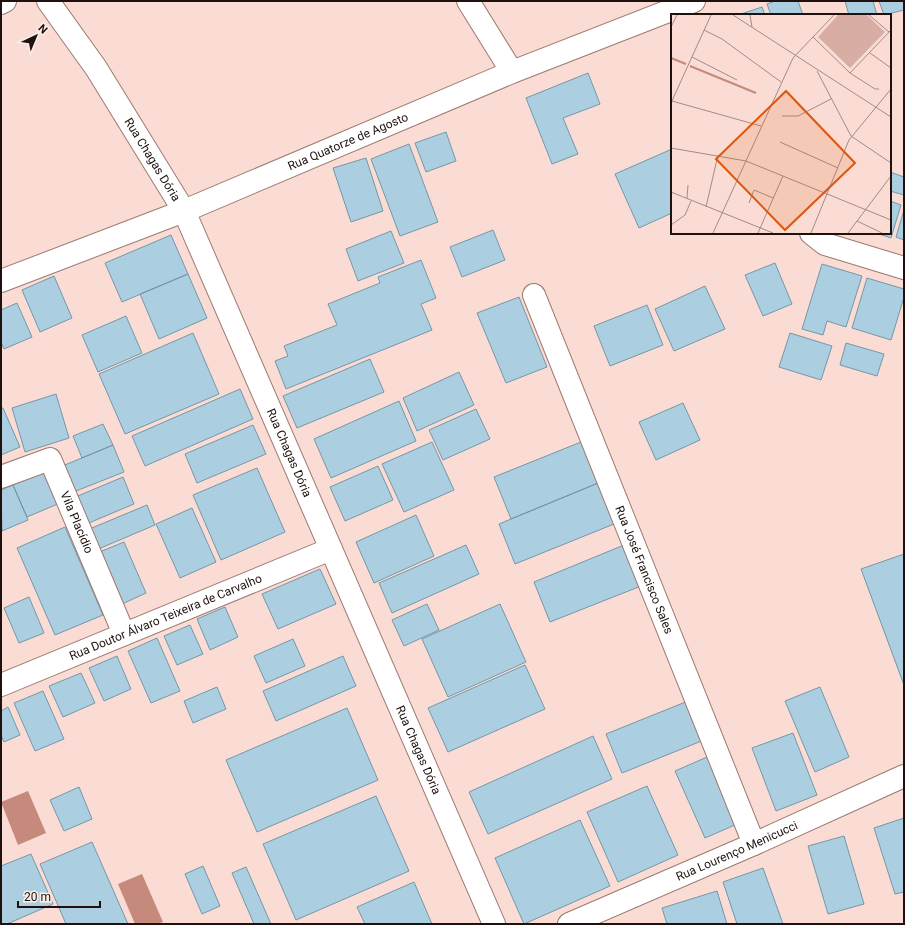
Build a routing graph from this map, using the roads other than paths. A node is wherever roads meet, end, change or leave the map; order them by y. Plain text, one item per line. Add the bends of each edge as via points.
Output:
1 (5, 1) edge
2 (48, 1) edge
3 (468, 1) edge
4 (694, 1) edge
5 (1, 3) edge
6 (512, 72) junction
7 (184, 211) junction
8 (812, 234) edge
9 (904, 268) edge
10 (1, 281) edge
11 (534, 295) dead end
12 (1, 477) edge
13 (331, 548) junction
14 (124, 634) junction
15 (1, 685) edge
16 (904, 776) edge
17 (754, 844) junction
18 (494, 924) edge
19 (569, 924) edge

1 - 5 street
2 - 7 street, Rua Chagas Dória via 96,68
3 - 6 street
4 - 6 street, Rua Quatorze de Agosto
6 - 7 street, Rua Quatorze de Agosto
7 - 10 street, Rua Quatorze de Agosto
7 - 13 street, Rua Chagas Dória
8 - 9 street via 825,244
11 - 17 street, Rua José Francisco Sales
12 - 14 street, Vila Placídio via 50,459
13 - 14 street, Rua Doutor Álvaro Teixeira de Carvalho
13 - 18 street, Rua Chagas Dória
14 - 15 street, Rua Doutor Álvaro Teixeira de Carvalho
16 - 17 street, Rua Lourenço Menicucci
17 - 19 street, Rua Lourenço Menicucci

